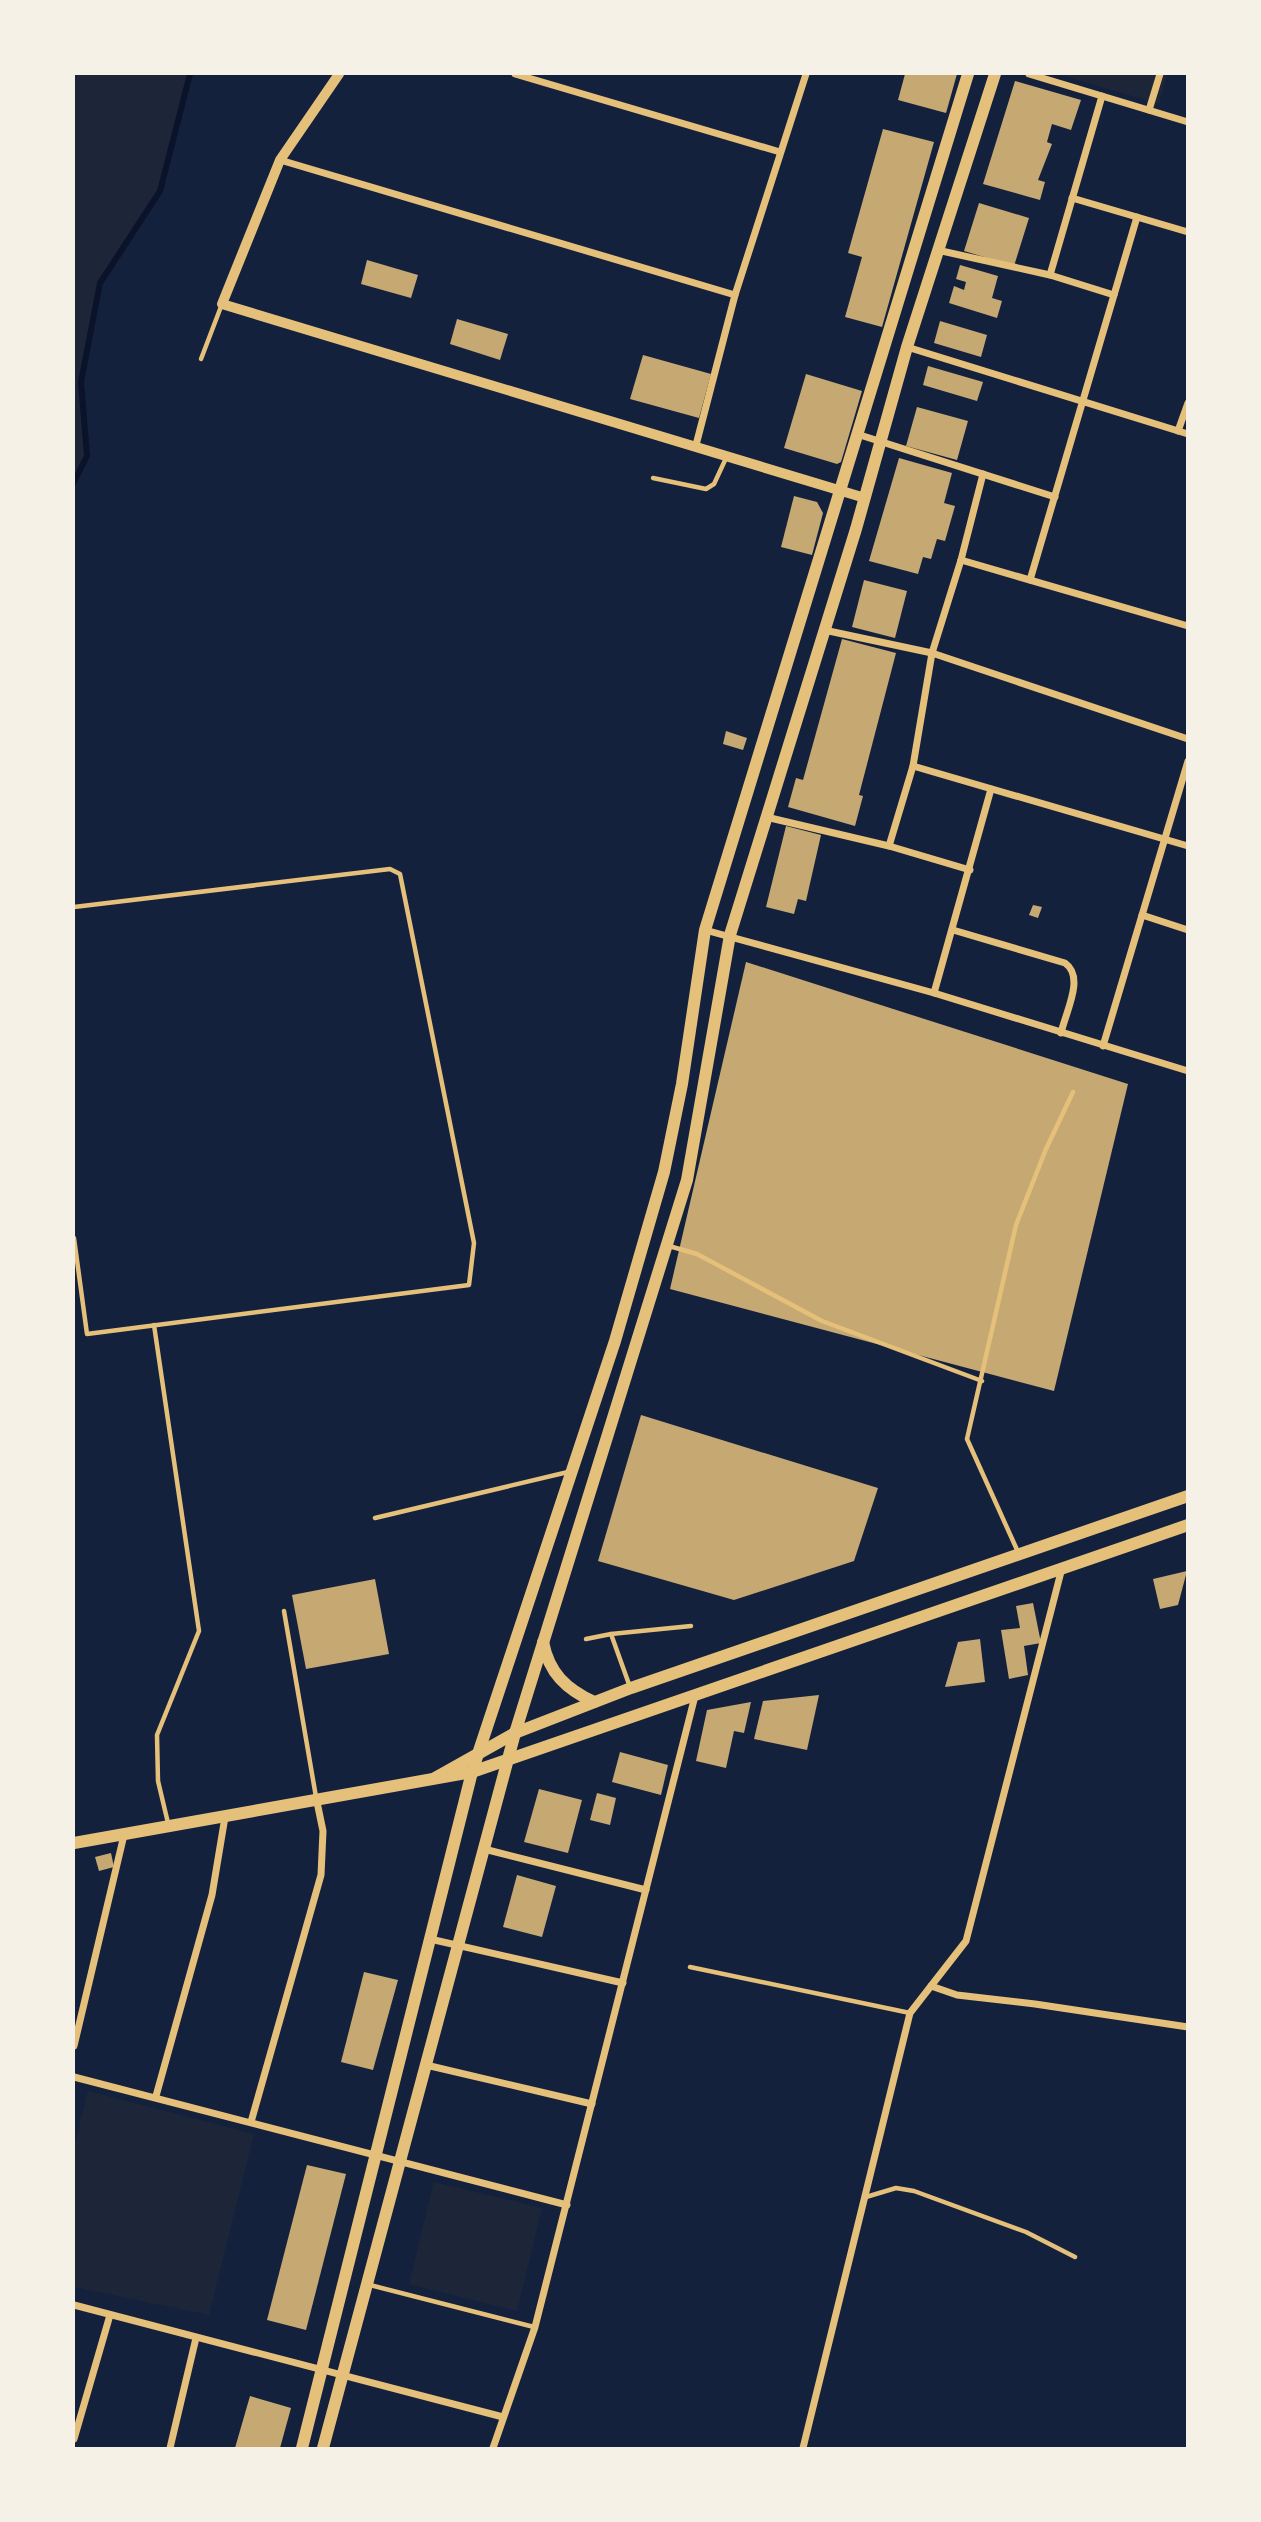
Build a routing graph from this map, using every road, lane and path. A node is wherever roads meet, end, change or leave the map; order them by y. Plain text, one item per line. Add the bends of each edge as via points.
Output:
1 (339, 74) edge
2 (515, 74) edge
3 (806, 74) edge
4 (968, 74) edge
5 (995, 74) edge
6 (1029, 74) edge
7 (1160, 74) edge
8 (1102, 96) junction
9 (1149, 110) junction
10 (1188, 122) edge
11 (780, 152) junction
12 (280, 160) junction
13 (1072, 198) junction
14 (1138, 217) junction
15 (1188, 232) edge
16 (937, 250) junction
17 (1050, 275) junction
18 (735, 295) junction
19 (1114, 295) junction
20 (222, 304) junction
21 (907, 347) junction
22 (201, 359) dead end
23 (1083, 401) junction
24 (1188, 403) edge
25 (1178, 431) junction
26 (1188, 434) edge
27 (860, 435) junction
28 (880, 441) junction
29 (696, 445) junction
30 (727, 455) junction
31 (983, 474) junction
32 (653, 478) dead end
33 (842, 491) junction
34 (1055, 497) junction
35 (865, 498) junction
36 (961, 560) junction
37 (1030, 580) junction
38 (1188, 626) edge
39 (824, 629) junction
40 (932, 653) junction
41 (1188, 739) edge
42 (1188, 761) edge
43 (913, 766) junction
44 (990, 789) junction
45 (766, 817) junction
46 (1164, 839) junction
47 (889, 846) junction
48 (1188, 846) edge
49 (970, 870) junction
50 (74, 906) edge
51 (1142, 915) junction
52 (705, 930) junction
53 (953, 930) junction
54 (1188, 930) edge
55 (730, 936) junction
56 (934, 993) junction
57 (1060, 1032) junction
58 (1103, 1046) junction
59 (1188, 1071) edge
60 (1073, 1092) dead end
61 (74, 1238) edge
62 (668, 1245) junction
63 (154, 1325) junction
64 (982, 1381) junction
65 (573, 1471) junction
66 (1188, 1496) edge
67 (375, 1518) dead end
68 (1188, 1525) edge
69 (1019, 1553) junction
70 (1062, 1568) junction
71 (284, 1611) dead end
72 (691, 1626) dead end
73 (611, 1634) junction
74 (586, 1639) dead end
75 (543, 1640) junction
76 (631, 1688) junction
77 (696, 1694) junction
78 (594, 1702) junction
79 (514, 1733) junction
80 (479, 1751) junction
81 (507, 1762) junction
82 (472, 1772) junction
83 (432, 1780) junction
84 (317, 1802) junction
85 (225, 1817) junction
86 (169, 1827) junction
87 (124, 1835) junction
88 (74, 1843) edge
89 (483, 1849) junction
90 (646, 1890) junction
91 (430, 1939) junction
92 (457, 1945) junction
93 (690, 1967) dead end
94 (622, 1983) junction
95 (931, 1986) junction
96 (909, 2013) junction
97 (1188, 2027) edge
98 (74, 2046) edge
99 (426, 2065) junction
100 (74, 2077) edge
101 (156, 2096) junction
102 (592, 2104) junction
103 (251, 2122) junction
104 (377, 2155) junction
105 (401, 2163) junction
106 (865, 2197) junction
107 (567, 2205) junction
108 (1075, 2257) dead end
109 (369, 2284) junction
110 (74, 2305) edge
111 (110, 2315) junction
112 (535, 2327) junction
113 (197, 2338) junction
114 (324, 2369) junction
115 (342, 2374) junction
116 (503, 2417) junction
117 (74, 2439) edge
118 (170, 2448) edge
119 (302, 2448) edge
120 (323, 2448) edge
121 (493, 2448) edge
122 (803, 2448) edge

1 - 12 street
2 - 11 street
3 - 11 street
4 - 27 main road
5 - 16 main road
6 - 8 street
7 - 9 street
8 - 9 street
8 - 13 street
9 - 10 street
11 - 18 street
12 - 18 street
12 - 20 street
13 - 14 street
13 - 17 street
14 - 15 street
14 - 19 street
16 - 17 street
16 - 21 main road
17 - 19 street
18 - 29 street
19 - 23 street
20 - 22 lane
20 - 29 street
21 - 23 street
21 - 28 main road
23 - 25 street
23 - 34 street
24 - 25 street
25 - 26 street
27 - 28 street
27 - 33 main road
28 - 31 street
28 - 35 main road
29 - 30 street
30 - 32 lane via 714,484 706,489
30 - 33 street
31 - 34 street
31 - 36 street
33 - 35 street
33 - 52 main road
34 - 37 street
35 - 39 main road
36 - 37 street
36 - 40 street
37 - 38 street
39 - 40 street
39 - 45 main road
40 - 41 street
40 - 43 street
42 - 46 street
43 - 44 street
43 - 47 street
44 - 46 street
44 - 49 street
45 - 47 street
45 - 55 main road
46 - 48 street
46 - 51 street
47 - 49 street
49 - 53 street
50 - 63 lane via 390,869 400,874 474,1243 469,1285
51 - 54 street
51 - 58 street
52 - 55 street
52 - 65 main road via 664,1172
53 - 56 street
53 - 57 street via 1065,962 1073,969 1076,978
55 - 56 street
55 - 62 main road via 687,1180
56 - 57 street
57 - 58 street
58 - 59 street
60 - 64 lane via 1016,1225
61 - 63 lane via 87,1334
62 - 64 lane via 697,1254 822,1321
62 - 75 main road
63 - 86 lane via 199,1632 157,1735 158,1781
64 - 69 lane via 967,1439
65 - 67 lane
65 - 80 main road
66 - 69 main road
68 - 70 main road
69 - 76 main road
70 - 77 main road
70 - 95 street via 966,1941
71 - 84 lane
72 - 73 lane
73 - 74 lane
73 - 76 lane
75 - 78 main road via 546,1657 561,1682
75 - 79 main road
76 - 78 main road
77 - 81 main road
77 - 90 street
78 - 79 main road
79 - 80 main road
79 - 81 main road
80 - 82 main road
80 - 83 main road
81 - 82 main road
81 - 89 main road
82 - 83 main road
82 - 91 main road
83 - 84 main road
84 - 85 main road
84 - 103 street via 323,1831 321,1875
85 - 86 main road
85 - 101 street via 212,1895
86 - 87 main road
87 - 88 main road
87 - 98 street
89 - 90 street
89 - 92 main road
90 - 94 street
91 - 92 street
91 - 104 main road
92 - 94 street
92 - 99 main road
93 - 96 lane
94 - 102 street
95 - 96 street
95 - 97 street via 957,1995
96 - 106 street
99 - 102 street
99 - 105 main road
100 - 101 street
101 - 103 street
102 - 107 street
103 - 104 street
104 - 105 street
104 - 114 main road
105 - 107 street
105 - 109 main road
106 - 108 lane via 896,2188 914,2191 1026,2232
106 - 122 street
107 - 112 street
109 - 112 lane
109 - 115 main road
110 - 111 street
111 - 113 street
111 - 117 street
112 - 116 street
113 - 114 street
113 - 118 street
114 - 115 street
114 - 119 main road
115 - 116 street
115 - 120 main road
116 - 121 street

